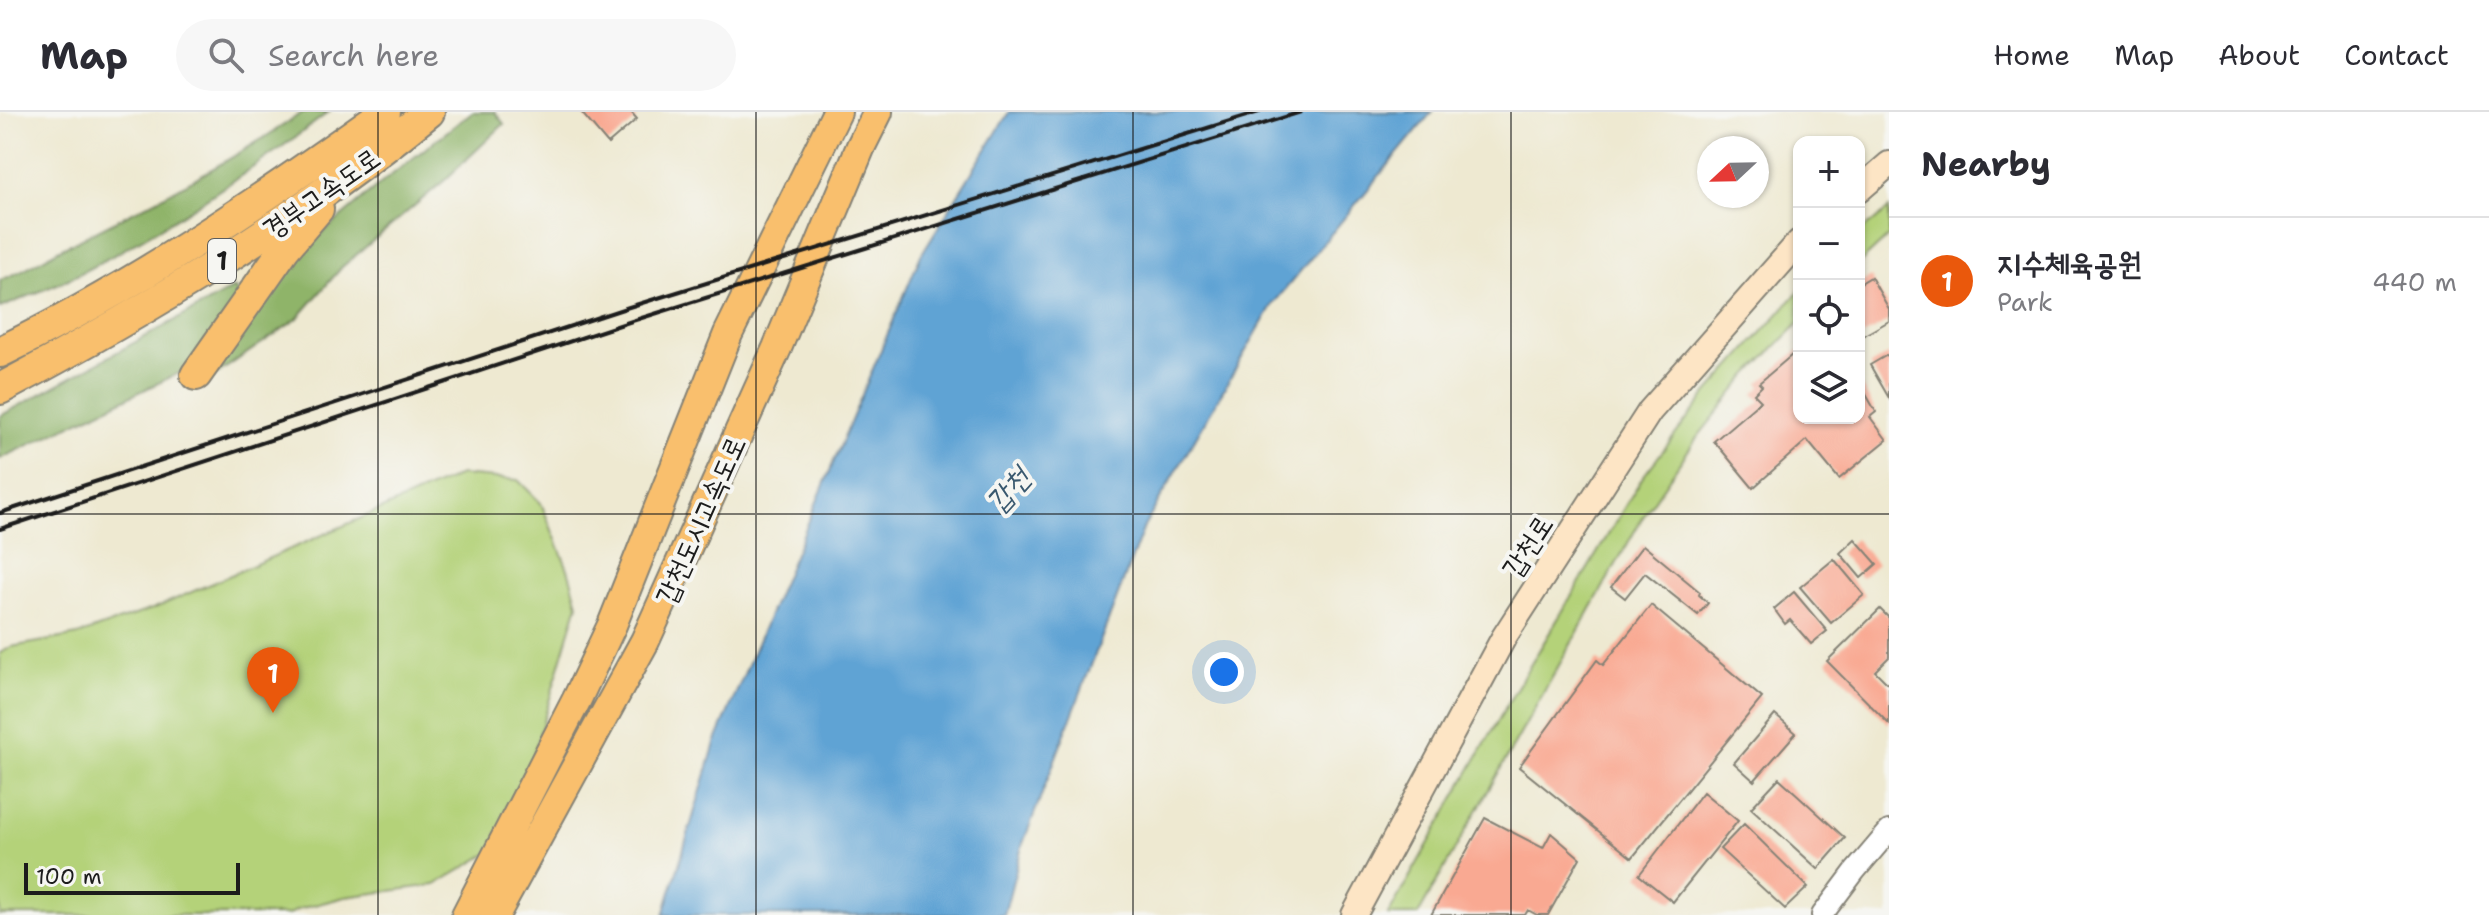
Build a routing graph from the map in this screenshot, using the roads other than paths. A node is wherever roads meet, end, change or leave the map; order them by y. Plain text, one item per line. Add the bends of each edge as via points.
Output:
1 (385, 112) edge
2 (429, 112) edge
3 (837, 112) edge
4 (878, 112) edge
5 (1889, 164) edge
6 (340, 183) junction
7 (1865, 185) edge
8 (1793, 249) edge
9 (0, 352) edge
10 (196, 375) dead end
11 (0, 389) edge
12 (1889, 831) edge
13 (466, 915) edge
14 (495, 915) edge
15 (1354, 915) edge
16 (1822, 915) edge

1 - 9 highway, 경부고속도로 / 1 via 151,269
2 - 6 highway, 경부고속도로 / 1
3 - 13 highway, 갑천도시고속도로 via 728,334 612,625
4 - 14 highway, 갑천도시고속도로 via 645,641
5 - 7 main road
6 - 10 highway via 285,248
6 - 11 highway, 경부고속도로 / 1 via 121,323
8 - 15 main road, 갑천로 via 1650,411 1504,637
12 - 16 street

